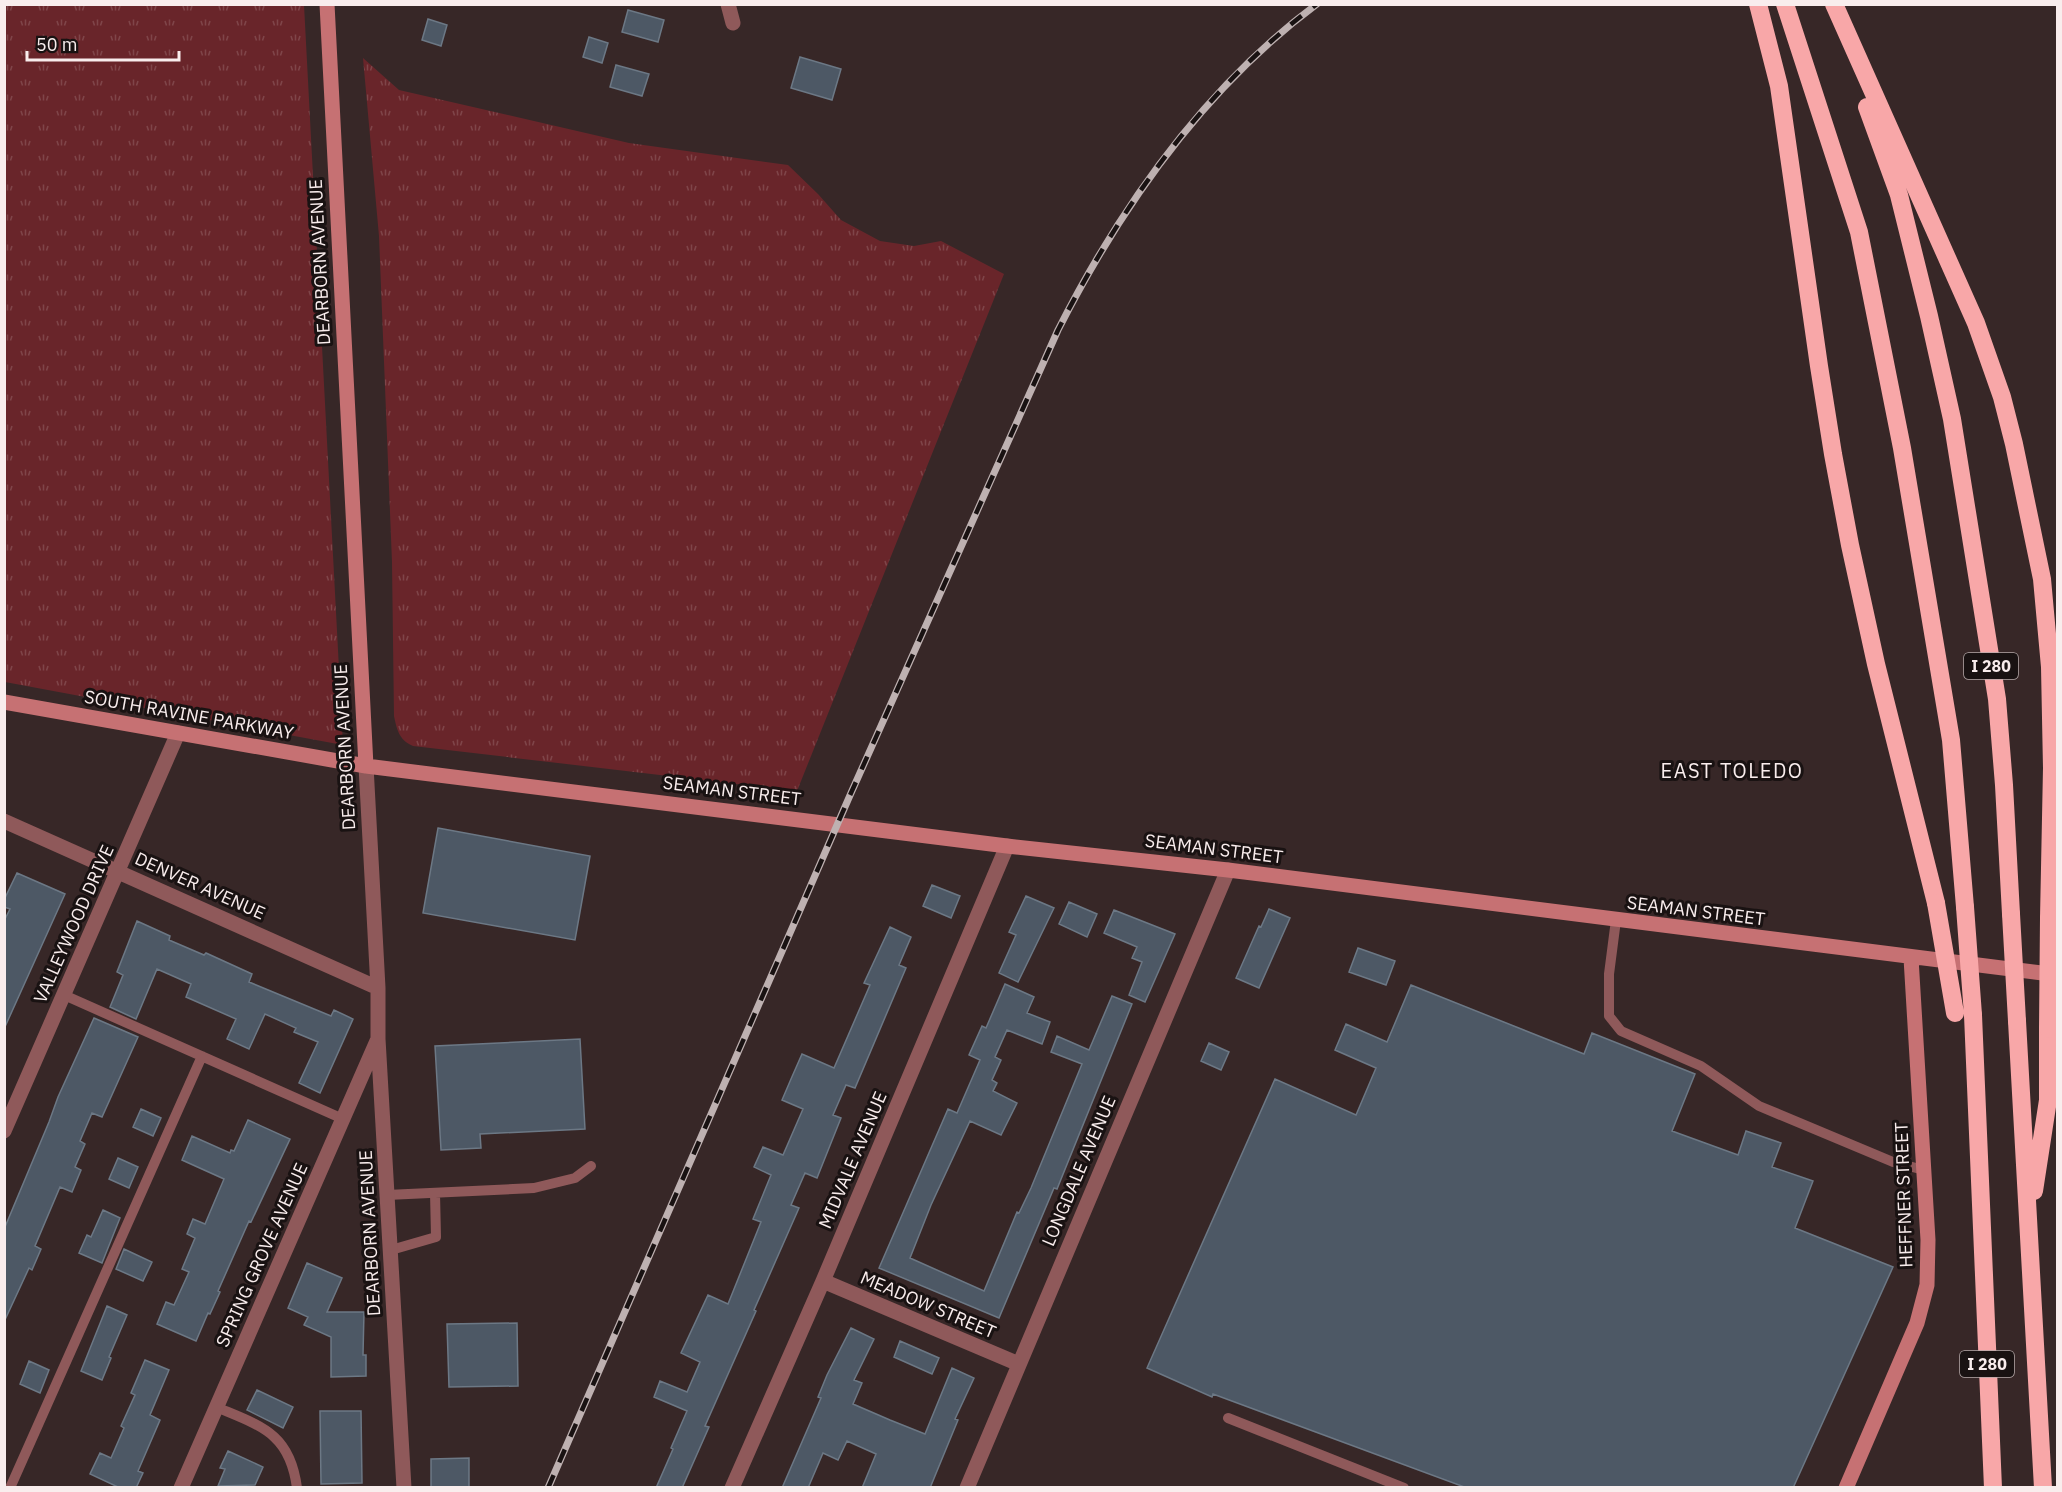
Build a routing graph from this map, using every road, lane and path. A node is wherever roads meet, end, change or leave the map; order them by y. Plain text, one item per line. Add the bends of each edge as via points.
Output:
1 (327, 4) edge
2 (728, 4) edge
3 (1758, 4) edge
4 (1785, 4) edge
5 (1833, 4) edge
6 (733, 23) dead end
7 (4, 702) edge
8 (178, 733) junction
9 (366, 766) junction
10 (4, 821) edge
11 (1008, 846) junction
12 (1228, 870) junction
13 (118, 871) junction
14 (1616, 920) junction
15 (1911, 958) junction
16 (2058, 975) edge
17 (378, 988) junction
18 (64, 995) junction
19 (1974, 1024) junction
20 (378, 1039) junction
21 (202, 1056) junction
22 (343, 1119) junction
23 (4, 1131) edge
24 (591, 1166) dead end
25 (1924, 1170) junction
26 (435, 1193) junction
27 (387, 1195) junction
28 (2028, 1229) junction
29 (391, 1250) junction
30 (823, 1281) junction
31 (1019, 1364) junction
32 (2038, 1392) junction
33 (216, 1407) junction
34 (1228, 1418) dead end
35 (10, 1488) edge
36 (181, 1488) edge
37 (297, 1488) edge
38 (404, 1488) edge
39 (732, 1488) edge
40 (967, 1488) edge
41 (1404, 1488) edge
42 (1846, 1488) edge
43 (1992, 1488) edge
44 (2043, 1488) edge
45 (2049, 1488) edge

1 - 9 street, DEARBORN AVENUE
2 - 6 street
3 - 19 highway, bridge via 1779,86 1850,545 1936,903 1955,1013
4 - 19 highway, I 280, bridge via 1859,232 1902,448 1951,740
5 - 28 highway, I 280, bridge via 1899,195 1929,316 1952,419 1997,699
5 - 28 highway, bridge via 1976,323 2002,397 2042,579 2050,667 2052,768 2048,1100
7 - 8 street, SOUTH RAVINE PARKWAY
8 - 9 street, SOUTH RAVINE PARKWAY
8 - 13 street, VALLEYWOOD DRIVE
9 - 11 street, SEAMAN STREET
9 - 17 street, DEARBORN AVENUE
10 - 13 street, DENVER AVENUE
11 - 12 street, SEAMAN STREET
11 - 30 street, MIDVALE AVENUE
12 - 14 street, SEAMAN STREET
12 - 31 street, LONGDALE AVENUE
13 - 17 street, DENVER AVENUE
13 - 18 street, VALLEYWOOD DRIVE
14 - 15 street, SEAMAN STREET
14 - 25 lane via 1609,974 1609,1016 1621,1031 1701,1066 1759,1106 1893,1162
15 - 16 street, SEAMAN STREET
15 - 25 street, HEFFNER STREET
17 - 20 street, DEARBORN AVENUE
18 - 21 lane
18 - 23 street, VALLEYWOOD DRIVE
19 - 43 highway, I 280
20 - 22 street, SPRING GROVE AVENUE
20 - 27 street, DEARBORN AVENUE
21 - 22 lane
21 - 35 lane
22 - 33 street, SPRING GROVE AVENUE
24 - 26 lane via 575,1178 534,1188
25 - 42 street, HEFFNER STREET via 1927,1285 1917,1323
26 - 27 lane
26 - 29 lane via 436,1237
27 - 29 street, DEARBORN AVENUE
28 - 32 highway, I 280
29 - 38 street, DEARBORN AVENUE
30 - 31 street, MEADOW STREET
30 - 39 street, MIDVALE AVENUE
31 - 40 street, LONGDALE AVENUE
32 - 44 highway, I 280
32 - 45 highway
33 - 36 street, SPRING GROVE AVENUE
33 - 37 lane via 274,1435 286,1450
34 - 41 lane

